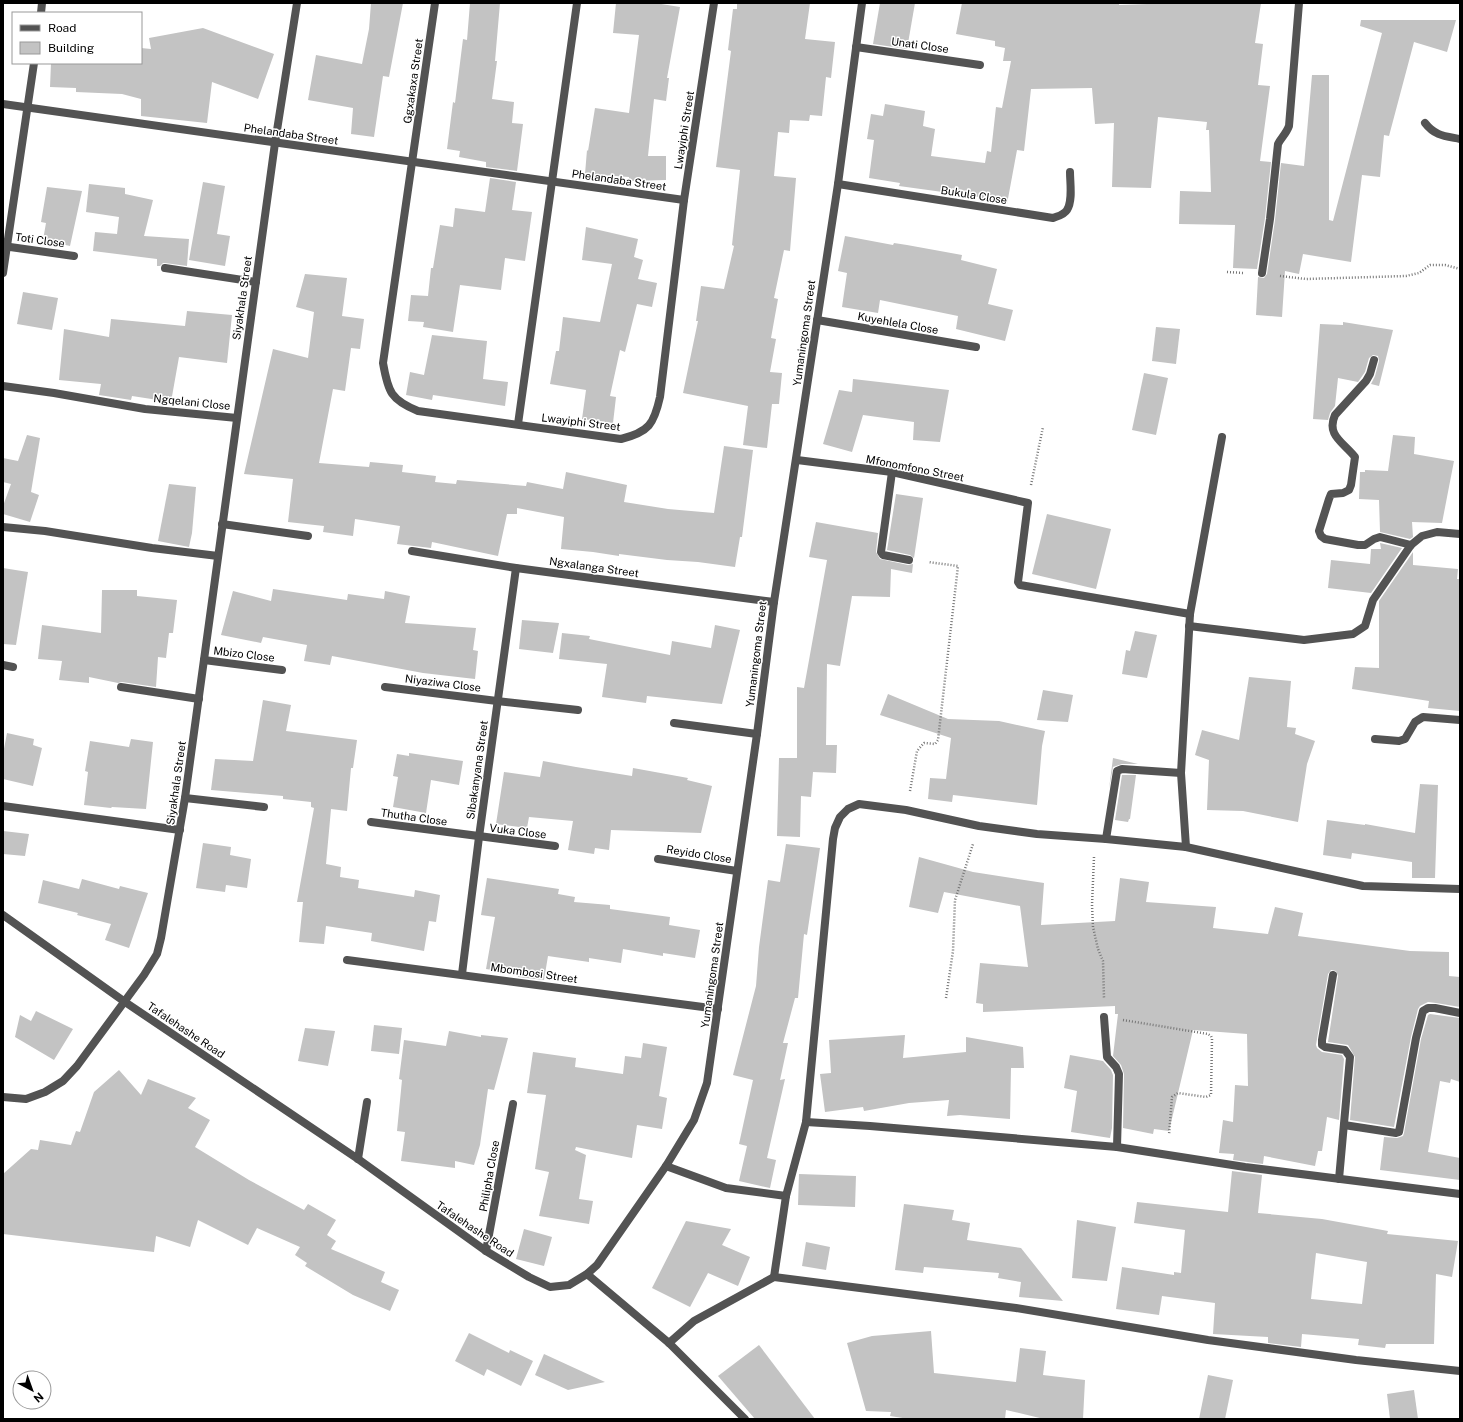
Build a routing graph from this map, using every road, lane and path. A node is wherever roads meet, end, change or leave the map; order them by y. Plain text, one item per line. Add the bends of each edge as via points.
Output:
1 (297, 3) edge
2 (435, 3) edge
3 (577, 3) edge
4 (714, 3) edge
5 (862, 3) edge
6 (1299, 3) edge
7 (856, 47) junction
8 (34, 64) edge
9 (980, 65) dead end
10 (3, 104) edge
11 (28, 107) junction
12 (1426, 123) dead end
13 (1460, 139) edge
14 (275, 143) junction
15 (412, 162) junction
16 (1070, 172) dead end
17 (551, 181) junction
18 (838, 184) junction
19 (684, 200) junction
20 (5, 247) edge
21 (74, 256) dead end
22 (165, 268) dead end
23 (1460, 269) edge
24 (1227, 272) dead end
25 (3, 273) edge
26 (1262, 273) junction
27 (256, 282) junction
28 (816, 320) junction
29 (976, 347) dead end
30 (1374, 360) dead end
31 (3, 386) edge
32 (237, 418) junction
33 (518, 424) junction
34 (1042, 427) dead end
35 (1222, 437) dead end
36 (797, 460) junction
37 (892, 472) junction
38 (1028, 503) junction
39 (222, 524) junction
40 (3, 527) edge
41 (1460, 534) edge
42 (308, 536) dead end
43 (1411, 544) junction
44 (412, 551) dead end
45 (218, 556) junction
46 (909, 560) joint
47 (516, 568) junction
48 (774, 602) junction
49 (1190, 614) junction
50 (1189, 626) junction
51 (204, 660) junction
52 (3, 665) edge
53 (14, 667) dead end
54 (282, 670) dead end
55 (385, 687) dead end
56 (121, 688) dead end
57 (199, 699) junction
58 (498, 702) junction
59 (578, 710) dead end
60 (1460, 720) edge
61 (674, 723) dead end
62 (757, 734) junction
63 (1375, 739) dead end
64 (1180, 773) junction
65 (185, 798) junction
66 (3, 806) edge
67 (264, 807) dead end
68 (906, 810) junction
69 (371, 822) dead end
70 (979, 826) junction
71 (180, 830) junction
72 (479, 837) junction
73 (1095, 838) junction
74 (1106, 839) junction
75 (555, 846) dead end
76 (1186, 847) junction
77 (658, 859) dead end
78 (737, 871) junction
79 (1460, 889) edge
80 (3, 915) edge
81 (347, 960) dead end
82 (462, 974) junction
83 (1333, 975) dead end
84 (946, 998) dead end
85 (125, 1002) junction
86 (718, 1009) junction
87 (1460, 1013) edge
88 (1104, 1017) junction
89 (3, 1097) edge
90 (367, 1102) dead end
91 (513, 1104) dead end
92 (806, 1122) junction
93 (1344, 1125) junction
94 (1117, 1147) junction
95 (1167, 1156) junction
96 (358, 1159) junction
97 (666, 1166) junction
98 (1339, 1179) junction
99 (1460, 1194) edge
100 (786, 1196) junction
101 (486, 1252) junction
102 (587, 1274) junction
103 (774, 1277) junction
104 (669, 1343) junction
105 (1460, 1371) edge
106 (745, 1419) edge

1 - 14 street, Siyakhala Street
2 - 15 street, Ggxakaxa Street
3 - 17 street
4 - 19 street, Lwayiphi Street
5 - 7 street, Yumaningoma Street
6 - 26 street via 1289,126 1278,144
7 - 9 street, Unati Close
7 - 18 street, Yumaningoma Street
8 - 11 street
10 - 11 street, Phelandaba Street
11 - 14 street, Phelandaba Street
11 - 20 street
12 - 13 street via 1436,134
14 - 15 street, Phelandaba Street
14 - 27 street, Siyakhala Street
15 - 17 street, Phelandaba Street
15 - 33 street, Lwayiphi Street via 383,363 386,380 394,398 418,410
16 - 18 street, Bukula Close via 1070,202 1067,210 1053,218
17 - 19 street, Phelandaba Street
17 - 33 street
18 - 28 street, Yumaningoma Street
19 - 33 street, Lwayiphi Street via 660,397 657,413 649,425 637,435 621,439
20 - 21 street, Toti Close
20 - 25 street
22 - 27 street
23 - 26 path via 1430,265 1419,273 1406,276 1306,279
24 - 26 path
27 - 32 street, Siyakhala Street
28 - 29 street, Kuyehlela Close
28 - 36 street, Yumaningoma Street
30 - 43 street via 1370,374 1335,414 1332,422 1332,431 1354,457 1353,471 1349,490 1331,494 1319,531 1325,539 1358,545 1365,545 1380,537
31 - 32 street, Ngqelani Close via 145,409
32 - 39 street, Siyakhala Street
34 - 38 path
35 - 49 street
36 - 37 street, Mfonomfono Street
36 - 48 street, Yumaningoma Street
37 - 38 street, Mfonomfono Street
37 - 46 street via 881,552 884,555
38 - 49 street via 1018,582 1020,585
39 - 42 street
39 - 45 street, Siyakhala Street
40 - 45 street
41 - 43 street via 1437,532 1422,536
43 - 50 street via 1373,600 1365,626 1353,634 1304,640
44 - 47 street, Ngxalanga Street
45 - 51 street, Siyakhala Street
46 - 68 path via 958,566 938,740 935,744 924,743 917,751
47 - 48 street, Ngxalanga Street
47 - 58 street, Sibakanyana Street
48 - 62 street, Yumaningoma Street
49 - 50 street
50 - 64 street
51 - 54 street, Mbizo Close
51 - 57 street, Siyakhala Street
52 - 53 street
55 - 58 street, Niyaziwa Close
56 - 57 street
57 - 65 street, Siyakhala Street
58 - 59 street, Niyaziwa Close
58 - 72 street, Sibakanyana Street
60 - 63 street via 1423,718 1415,722 1405,739
61 - 62 street
62 - 78 street, Yumaningoma Street
64 - 74 street via 1122,769 1117,771
64 - 76 street
65 - 67 street
65 - 71 street, Siyakhala Street
66 - 71 street
68 - 70 street
68 - 92 street via 859,804 848,809 840,817 835,828
69 - 72 street, Thutha Close
70 - 73 street
70 - 84 path via 955,900 953,951
71 - 85 street, Siyakhala Street via 157,954
72 - 75 street, Vuka Close
72 - 82 street, Sibakanyana Street
73 - 74 street
73 - 88 path via 1093,926 1103,961
74 - 76 street
76 - 79 street via 1363,886
77 - 78 street, Reyido Close
78 - 86 street, Yumaningoma Street
80 - 85 street, Tafalehashe Road
81 - 82 street, Mbombosi Street
82 - 86 street, Mbombosi Street
83 - 93 street via 1322,1045 1345,1050 1350,1057
85 - 89 street, Siyakhala Street via 63,1081 45,1092 26,1099
85 - 96 street, Tafalehashe Road
86 - 97 street, Yumaningoma Street via 707,1083 694,1120
87 - 93 street via 1435,1008 1423,1011 1399,1132
88 - 94 street via 1107,1056 1119,1074
88 - 95 path via 1211,1036 1211,1096 1178,1093 1172,1097
90 - 96 street
91 - 101 street, Philipha Close
92 - 94 street
92 - 100 street
93 - 98 street
94 - 95 street
95 - 98 street
96 - 101 street, Tafalehashe Road
97 - 100 street via 726,1188
97 - 102 street, Yumaningoma Street via 597,1265
98 - 99 street
100 - 103 street
101 - 102 street, Tafalehashe Road via 550,1287 569,1285
102 - 104 street
103 - 104 street via 694,1321
103 - 105 street via 1016,1308 1216,1341
104 - 106 street

